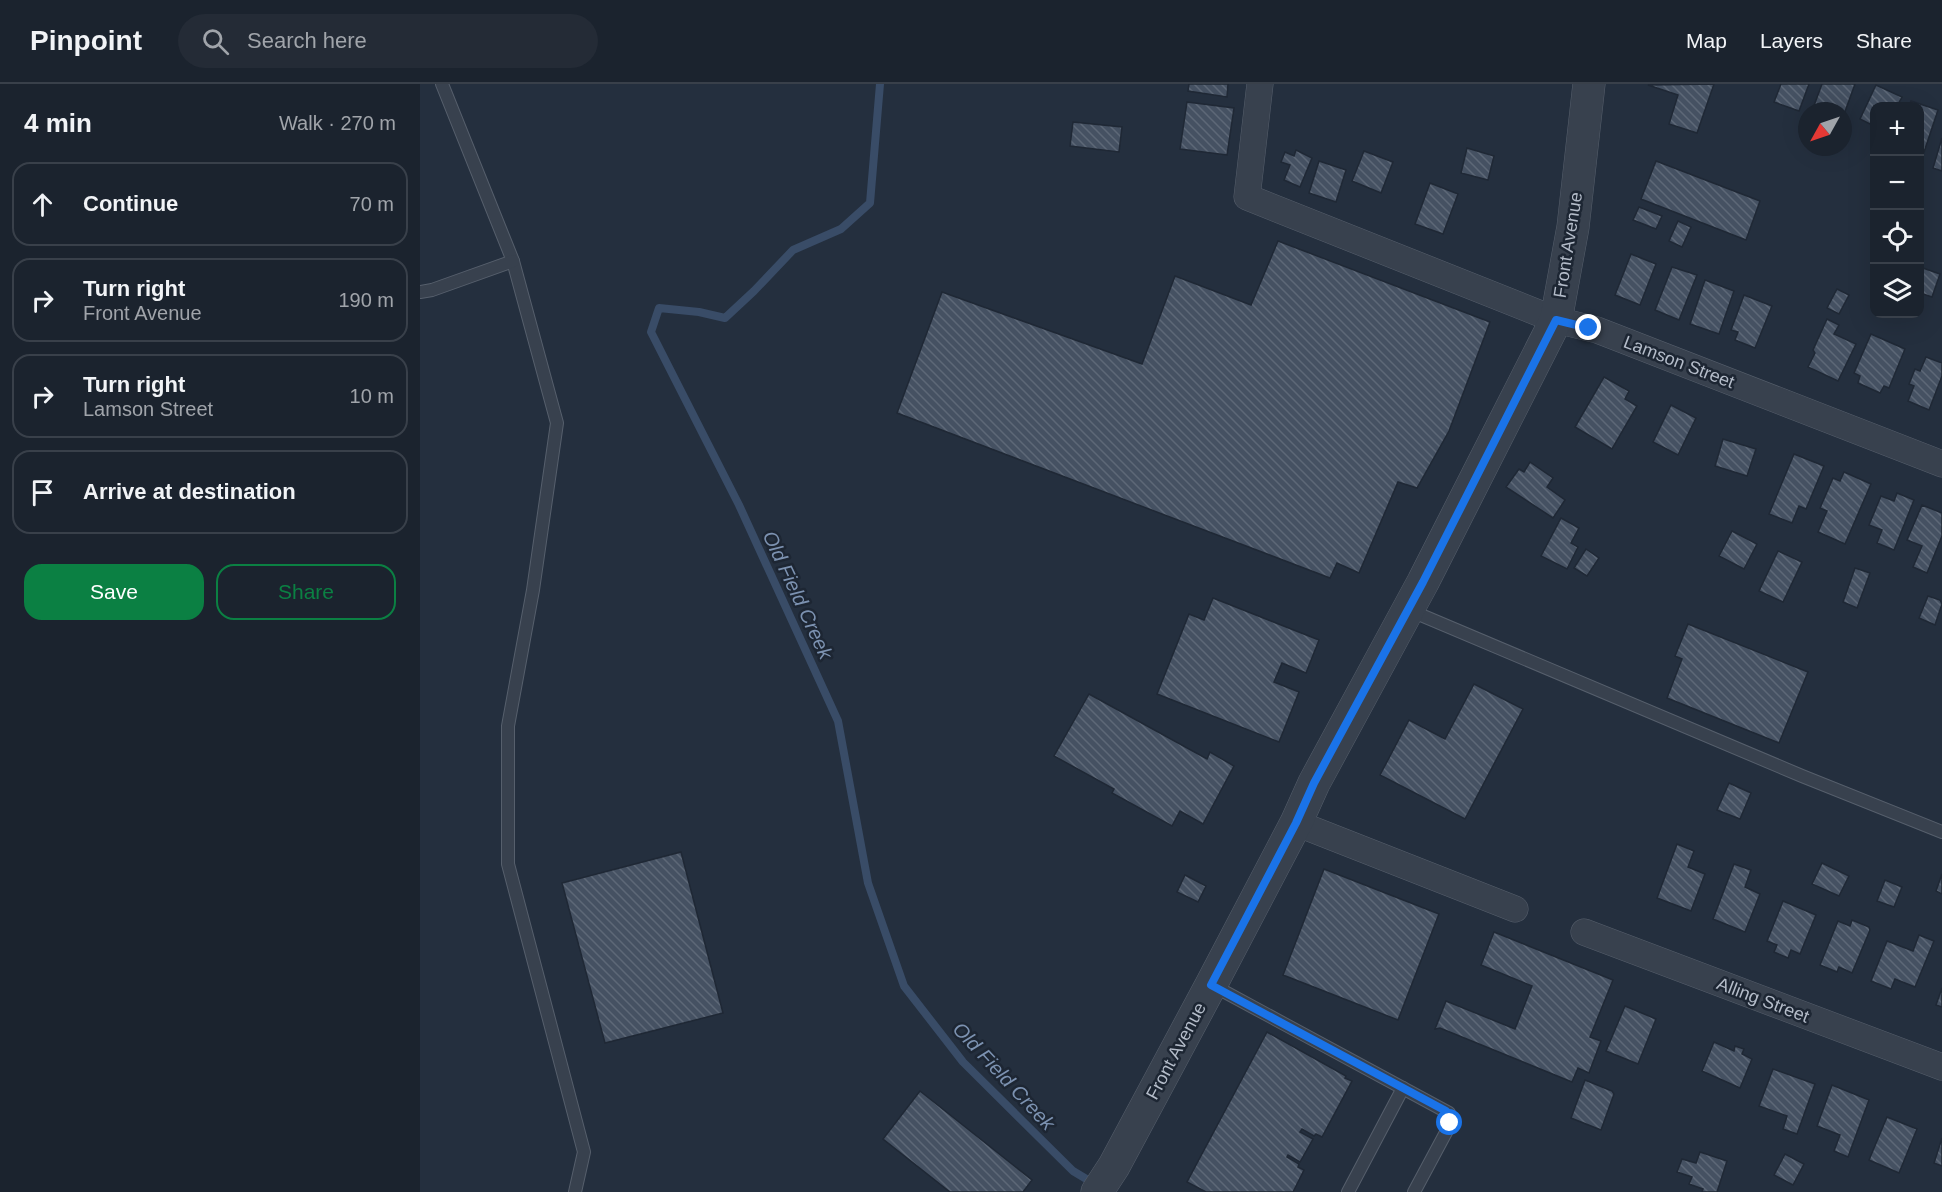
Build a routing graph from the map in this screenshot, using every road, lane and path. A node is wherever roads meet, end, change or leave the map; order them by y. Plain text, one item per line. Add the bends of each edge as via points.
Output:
1 (442, 84) edge
2 (1260, 84) edge
3 (1589, 84) edge
4 (513, 261) junction
5 (420, 292) edge
6 (1556, 320) junction
7 (1942, 464) edge
8 (1408, 610) junction
9 (1296, 823) junction
10 (1942, 832) edge
11 (1515, 909) dead end
12 (1584, 932) dead end
13 (1211, 985) junction
14 (1942, 1067) edge
15 (1403, 1088) junction
16 (575, 1192) edge
17 (1097, 1192) edge
18 (1348, 1192) edge
19 (1414, 1192) edge

1 - 4 lane
2 - 6 street, Lamson Street via 1247,197
3 - 6 street, Front Avenue via 1573,227
4 - 5 lane
4 - 16 lane via 557,423 508,726 508,864 584,1152
6 - 7 street, Lamson Street via 1597,330
6 - 8 street, Front Avenue
8 - 9 street, Front Avenue
8 - 10 lane
9 - 11 street
9 - 13 street, Front Avenue
12 - 14 street, Alling Street
13 - 15 lane
13 - 17 street, Front Avenue
15 - 18 lane
15 - 19 lane via 1446,1111 1452,1120

